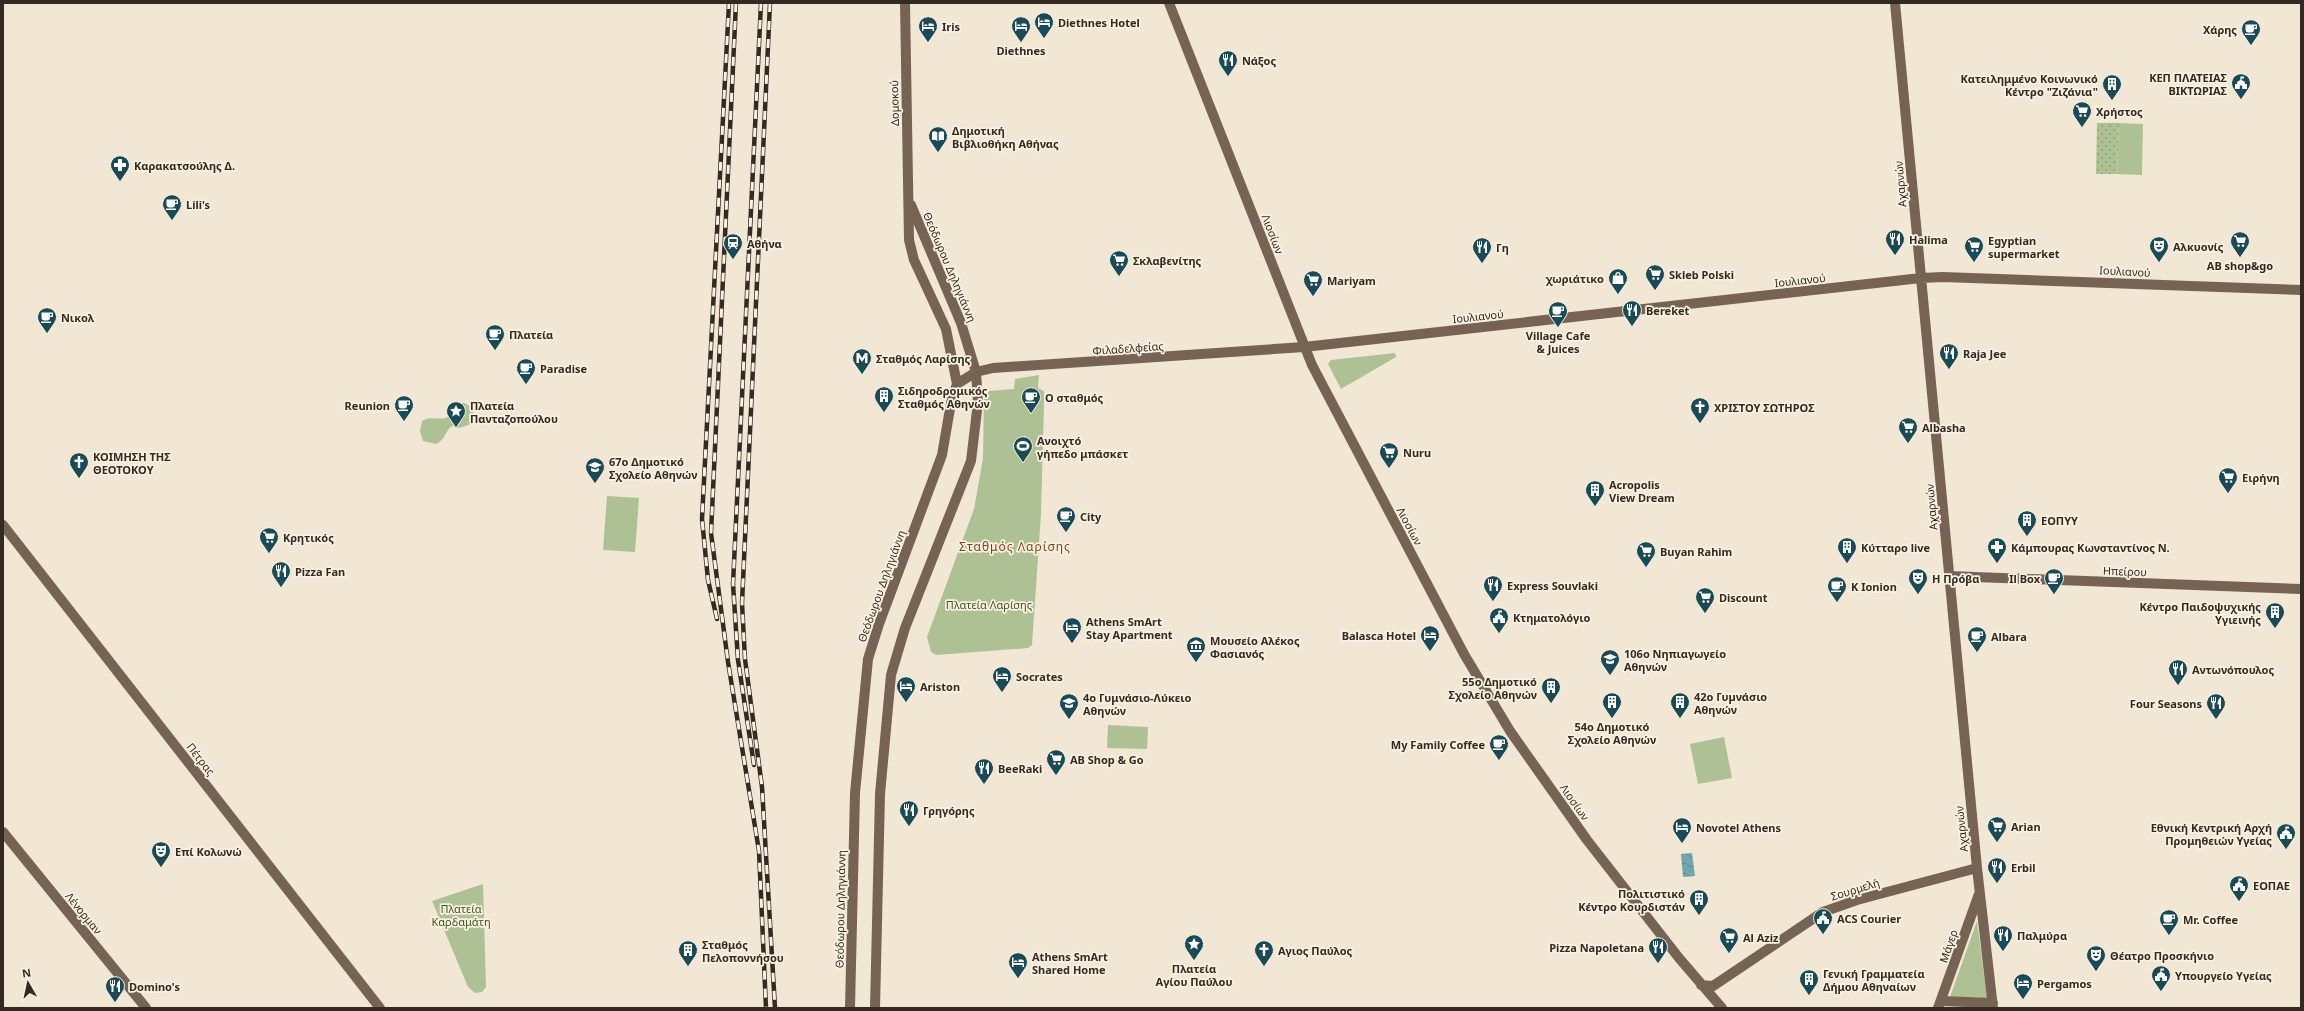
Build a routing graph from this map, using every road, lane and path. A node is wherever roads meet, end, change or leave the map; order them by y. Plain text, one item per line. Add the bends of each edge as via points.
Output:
1 (905, 3) edge
2 (1169, 3) edge
3 (1895, 3) edge
4 (910, 204) junction
5 (1921, 278) junction
6 (2301, 290) edge
7 (1304, 347) junction
8 (976, 372) junction
9 (957, 384) junction
10 (3, 525) edge
11 (1949, 576) junction
12 (2301, 589) edge
13 (3, 832) edge
14 (1977, 868) junction
15 (1979, 892) junction
16 (1711, 991) junction
17 (1940, 1005) edge
18 (1993, 1005) edge
19 (146, 1008) edge
20 (380, 1008) edge
21 (850, 1008) edge
22 (875, 1008) edge
23 (1722, 1008) edge

1 - 4 main road, Δομοκού
2 - 7 main road, Λιοσίων
3 - 5 main road, Αχαρνών
4 - 8 main road, Θεόδωρου Δηληγιάννη via 961,323
4 - 9 main road, Θεόδωρου Δηληγιάννη via 908,225 913,254 946,329
5 - 6 main road, Ιουλιανού
5 - 7 main road, Ιουλιανού
5 - 11 main road, Αχαρνών
7 - 8 main road, Φιλαδελφείας via 993,368
7 - 16 main road, Λιοσίων via 1331,404 1454,636 1510,732 1587,840 1702,985
8 - 9 main road, Φιλαδελφείας
8 - 22 main road, Θεόδωρου Δηληγιάννη via 978,402 971,460 905,628 894,660 889,687 880,794
9 - 21 main road, Θεόδωρου Δηληγιάννη via 942,455 868,659 855,793
10 - 20 main road, Πέτρας
11 - 12 main road, Ηπείρου
11 - 14 main road, Αχαρνών
13 - 19 main road, Λένορμαν
14 - 15 main road, Αχαρνών
14 - 16 main road, Σουρμελή via 1871,896 1824,912
15 - 17 main road, Μάγερ
15 - 18 main road, Αχαρνών
16 - 23 main road, Λιοσίων
17 - 18 main road

